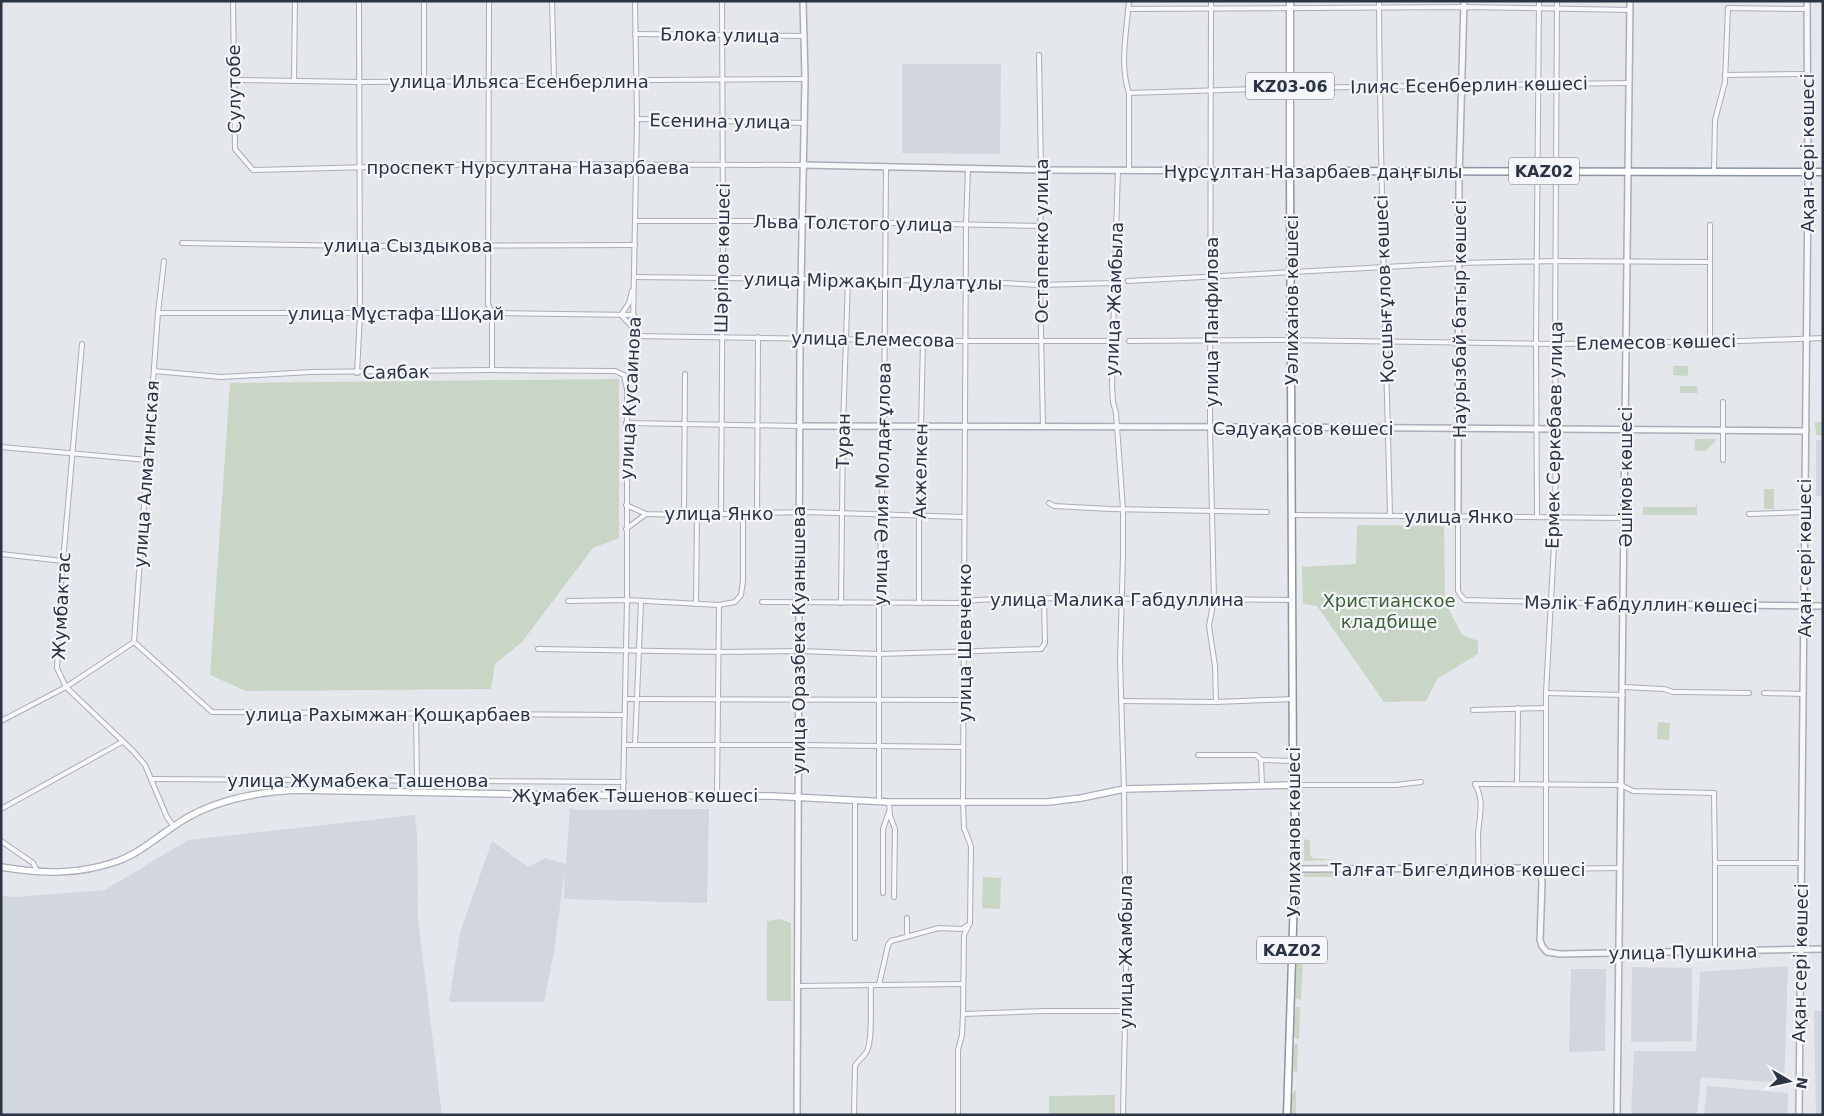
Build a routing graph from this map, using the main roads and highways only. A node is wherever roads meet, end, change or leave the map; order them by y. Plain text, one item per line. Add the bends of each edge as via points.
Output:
1 (1290, 5) edge
2 (1290, 171) junction
3 (1823, 172) edge
4 (1293, 565) junction
5 (1294, 785) junction
6 (1, 867) edge
7 (1286, 1115) edge

1 - 2 main road, Уәлиханов көшесі / KZ03-06
2 - 3 main road, Нұрсұлтан Назарбаев даңғылы / KАZ02
2 - 4 main road, Уәлиханов көшесі / KАZ02
4 - 5 main road, Уәлиханов көшесі / KАZ02
4 - 5 main road, KАZ02
5 - 6 main road, Жұмабек Тәшенов көшесі via 1124,789 1048,802 855,802 783,796 276,791 258,793 196,814 128,856 82,871 38,872
5 - 7 main road, Уәлиханов көшесі / KАZ02 via 1295,869

